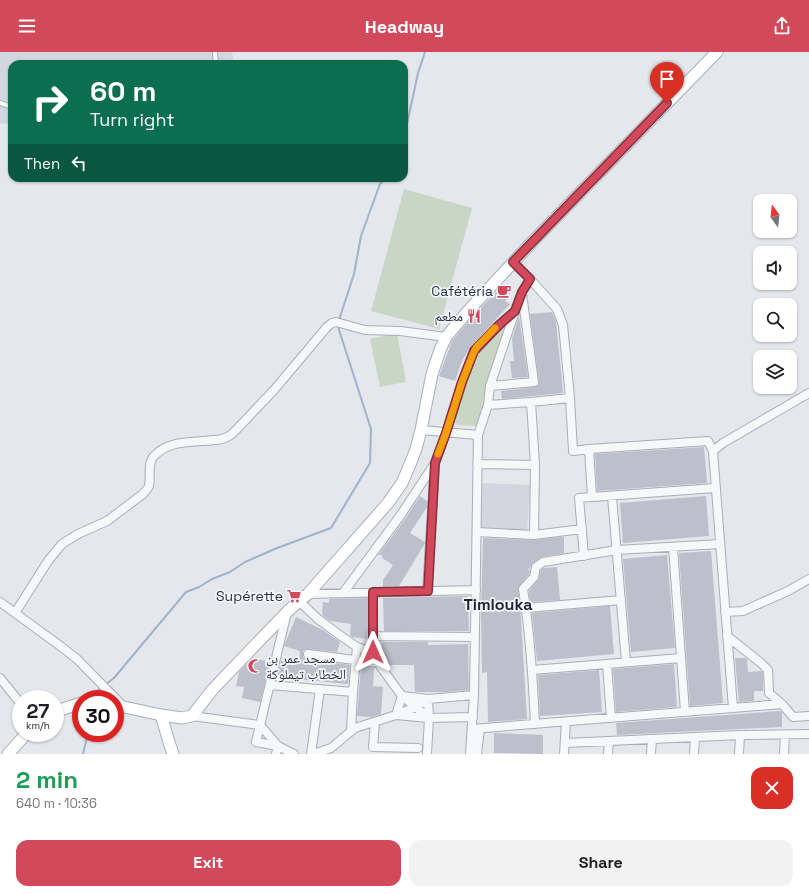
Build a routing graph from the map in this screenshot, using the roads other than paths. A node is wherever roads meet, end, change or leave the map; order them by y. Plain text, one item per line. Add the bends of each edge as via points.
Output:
1 (717, 52) edge
2 (513, 262) junction
3 (530, 279) junction
4 (522, 292) junction
5 (515, 311) junction
6 (446, 337) junction
7 (490, 386) junction
8 (809, 393) edge
9 (570, 398) junction
10 (531, 402) junction
11 (488, 405) junction
12 (421, 430) junction
13 (446, 433) junction
14 (478, 435) junction
15 (589, 449) junction
16 (713, 451) junction
17 (435, 463) junction
18 (478, 464) junction
19 (535, 465) junction
20 (716, 488) junction
21 (612, 496) junction
22 (592, 497) junction
23 (582, 529) junction
24 (477, 532) junction
25 (534, 535) junction
26 (720, 544) junction
27 (673, 547) junction
28 (617, 550) junction
29 (584, 556) junction
30 (809, 578) edge
31 (476, 590) junction
32 (428, 591) junction
33 (373, 592) junction
34 (343, 593) junction
35 (303, 597) junction
36 (621, 600) junction
37 (0, 602) edge
38 (526, 608) junction
39 (288, 611) junction
40 (725, 612) junction
41 (15, 614) junction
42 (373, 636) junction
43 (727, 636) junction
44 (475, 637) junction
45 (357, 647) junction
46 (373, 652) junction
47 (308, 654) dead end
48 (681, 658) junction
49 (356, 660) junction
50 (626, 662) junction
51 (378, 663) junction
52 (607, 664) junction
53 (532, 670) junction
54 (0, 678) edge
55 (270, 685) junction
56 (320, 689) junction
57 (105, 690) edge
58 (352, 692) junction
59 (12, 693) edge
60 (474, 695) junction
61 (402, 696) junction
62 (428, 700) junction
63 (782, 704) junction
64 (124, 707) edge
65 (416, 707) junction
66 (732, 708) junction
67 (685, 712) junction
68 (161, 715) junction
69 (396, 715) junction
70 (192, 716) junction
71 (809, 716) edge
72 (473, 717) junction
73 (429, 718) junction
74 (611, 718) junction
75 (375, 722) junction
76 (566, 722) junction
77 (535, 724) junction
78 (260, 725) junction
79 (476, 729) junction
80 (351, 731) junction
81 (809, 734) edge
82 (785, 735) junction
83 (740, 736) junction
84 (695, 737) junction
85 (652, 739) junction
86 (609, 741) junction
87 (19, 742) edge
88 (565, 743) junction
89 (418, 748) dead end
90 (277, 750) edge
91 (330, 751) edge
92 (8, 754) edge
93 (173, 754) edge
94 (294, 754) edge
95 (312, 754) edge
96 (427, 754) edge
97 (470, 754) edge
98 (478, 754) edge
99 (564, 754) edge
100 (608, 754) edge
101 (651, 754) edge
102 (694, 754) edge
103 (739, 754) edge
104 (784, 754) edge

1 - 2 street
2 - 3 street
2 - 6 street
3 - 4 street
3 - 9 street via 557,309 563,325
4 - 5 street
4 - 7 street via 534,382
5 - 7 street
5 - 13 street via 474,351
6 - 12 street via 435,364
6 - 41 street via 400,331 365,330 332,323 230,436 177,443 155,455 151,462 147,490 107,520 62,544 48,560
7 - 11 street
8 - 16 street
9 - 10 street
9 - 15 street via 573,450
10 - 11 street
10 - 19 street
11 - 14 street
12 - 13 street
12 - 35 street via 411,462 396,493
13 - 14 street
13 - 17 street
14 - 18 street
15 - 16 street via 708,440
15 - 22 street
16 - 20 street
17 - 32 street
17 - 34 street via 400,516
18 - 19 street
18 - 24 street
19 - 25 street
20 - 21 street
20 - 26 street
21 - 22 street
21 - 28 street
22 - 23 street via 579,498
23 - 25 street
23 - 29 street
24 - 25 street
24 - 31 street
26 - 27 street
26 - 40 street
27 - 28 street
27 - 48 street
28 - 29 street
28 - 36 street
29 - 38 street via 543,562 536,567 534,578 523,589
30 - 40 street via 788,591 743,611
31 - 32 street
31 - 44 street
32 - 33 street
33 - 34 street
33 - 42 street
34 - 35 street
35 - 39 street
35 - 45 street via 318,620
36 - 38 street
36 - 50 street
37 - 41 street
38 - 53 street
39 - 55 street
39 - 70 street via 212,689
40 - 43 street
41 - 57 street via 77,659
42 - 44 street
42 - 46 street
43 - 63 street via 768,670 769,693
43 - 66 street
44 - 60 street
45 - 46 street
45 - 49 street
46 - 51 street
47 - 49 street
48 - 50 street
48 - 67 street
49 - 51 street
49 - 58 street
50 - 52 street
51 - 61 street
52 - 53 street
52 - 74 street
53 - 77 street
54 - 59 street
55 - 56 street
55 - 78 street
56 - 58 street
56 - 95 street
58 - 80 street
60 - 62 street
60 - 72 street
61 - 62 street
61 - 65 street
61 - 69 street
62 - 65 street
62 - 73 street
63 - 66 street
63 - 71 street via 793,717
64 - 68 street
65 - 69 street
65 - 73 street
66 - 67 street
67 - 74 street
68 - 70 street via 182,718
68 - 93 street
69 - 73 street
69 - 75 street
70 - 78 street
72 - 73 street
72 - 79 street
73 - 96 street
74 - 76 street
75 - 80 street
75 - 89 street via 373,747
76 - 77 street
76 - 88 street
77 - 79 street
78 - 90 street
78 - 90 street via 256,742
79 - 97 street
79 - 98 street
80 - 91 street
81 - 82 street
82 - 83 street
82 - 104 street
83 - 84 street
83 - 103 street
84 - 85 street
84 - 102 street
85 - 86 street
85 - 101 street
86 - 88 street
86 - 100 street
87 - 92 street
88 - 99 street
90 - 94 street
91 - 95 street

